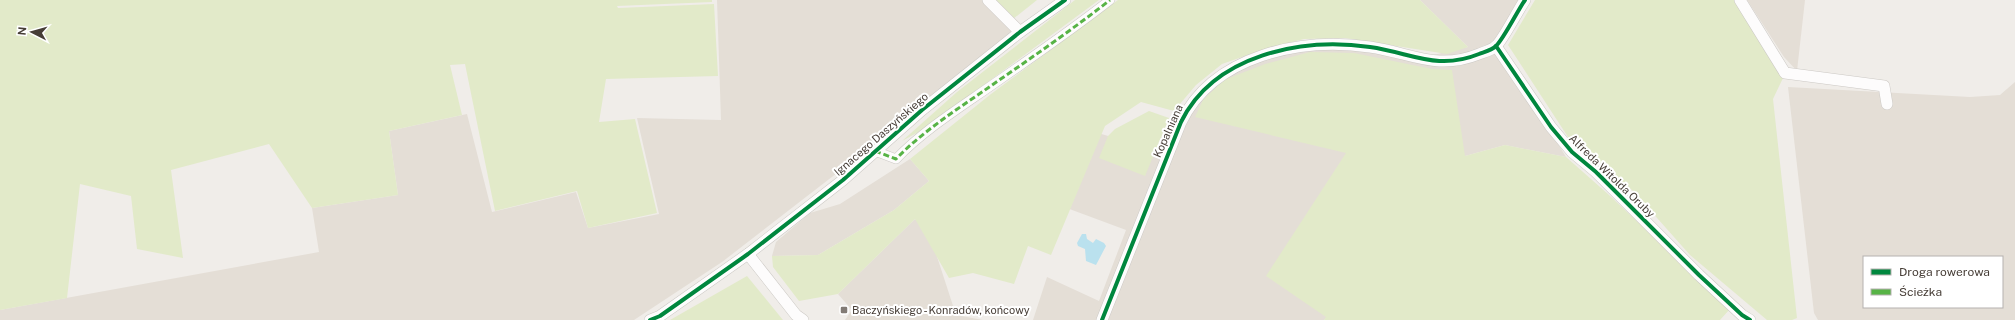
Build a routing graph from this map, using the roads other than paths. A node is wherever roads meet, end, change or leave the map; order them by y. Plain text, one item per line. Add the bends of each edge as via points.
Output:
1 (988, 0) edge
2 (1065, 0) edge
3 (1110, 0) edge
4 (1524, 0) edge
5 (1740, 0) edge
6 (1020, 32) junction
7 (1496, 46) junction
8 (1887, 104) dead end
9 (875, 152) junction
10 (748, 254) junction
11 (650, 320) edge
12 (803, 320) edge
13 (1102, 320) edge
14 (1750, 320) edge

1 - 6 street
2 - 6 street, Ignacego Daszyńskiego
3 - 9 street via 1062,37 954,111 896,159
4 - 7 street
5 - 8 street via 1785,73 1884,86
6 - 9 street, Ignacego Daszyńskiego via 922,110
7 - 13 street, Kopalniana via 1451,62 1421,59 1371,47 1345,44 1309,45 1267,55 1227,70 1194,99 1180,122
7 - 14 street, Alfreda Witolda Oruby via 1551,127 1572,152 1596,172 1699,275
9 - 10 street, Ignacego Daszyńskiego
10 - 11 street, Ignacego Daszyńskiego via 660,316
10 - 12 street via 796,315

